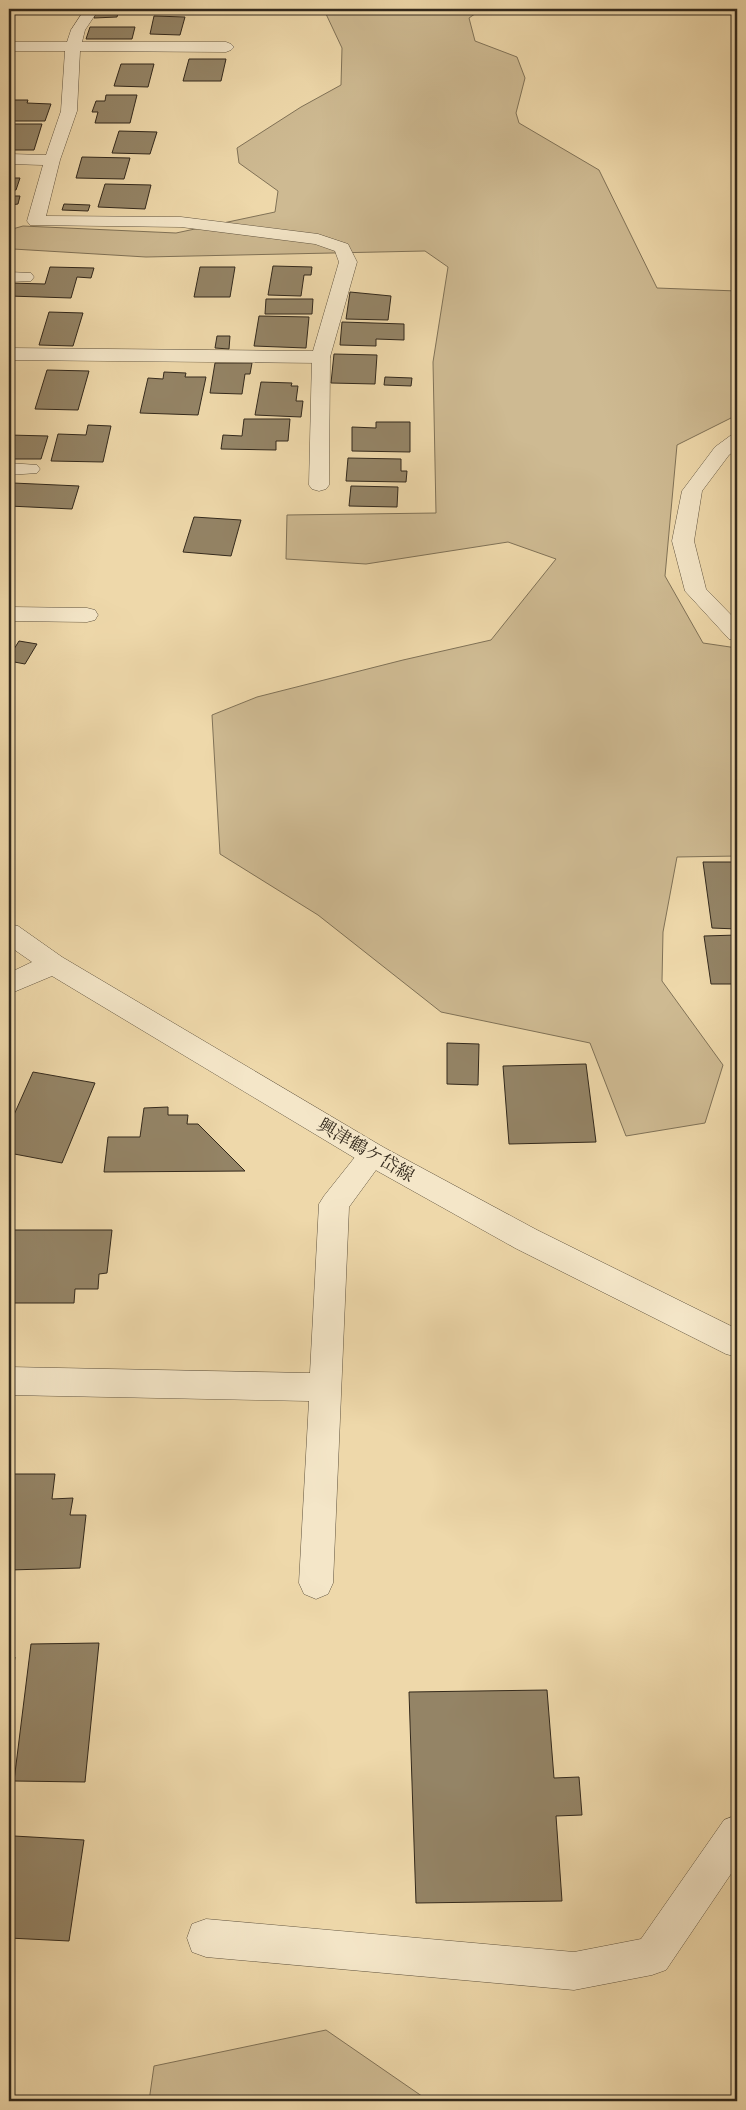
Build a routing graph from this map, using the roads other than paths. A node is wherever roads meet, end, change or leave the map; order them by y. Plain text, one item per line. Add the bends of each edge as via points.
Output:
1 (92, 9) edge
2 (9, 46) edge
3 (226, 47) dead end
4 (74, 48) junction
5 (9, 159) edge
6 (52, 160) junction
7 (9, 354) edge
8 (321, 357) junction
9 (737, 440) edge
10 (9, 469) edge
11 (30, 469) dead end
12 (319, 485) dead end
13 (9, 614) edge
14 (87, 615) dead end
15 (737, 634) edge
16 (9, 933) edge
17 (53, 964) junction
18 (9, 984) edge
19 (373, 1155) junction
20 (737, 1344) edge
21 (9, 1381) edge
22 (325, 1387) junction
23 (316, 1582) dead end
24 (737, 1833) edge
25 (206, 1938) dead end

1 - 4 street via 78,30
2 - 4 street
3 - 4 street
4 - 6 street via 68,111
5 - 6 street
6 - 8 street via 36,221 181,222 318,239 342,248 348,262
7 - 8 street
8 - 12 street
9 - 15 street via 722,451 692,491 683,541 696,591
10 - 11 street
13 - 14 street
16 - 17 street, 興津鶴ケ岱線
17 - 18 street
17 - 19 street, 興津鶴ケ岱線
19 - 20 street, 興津鶴ケ岱線 via 526,1240
19 - 22 street via 334,1204
21 - 22 street
22 - 23 street
24 - 25 street via 652,1956 642,1958 574,1971

